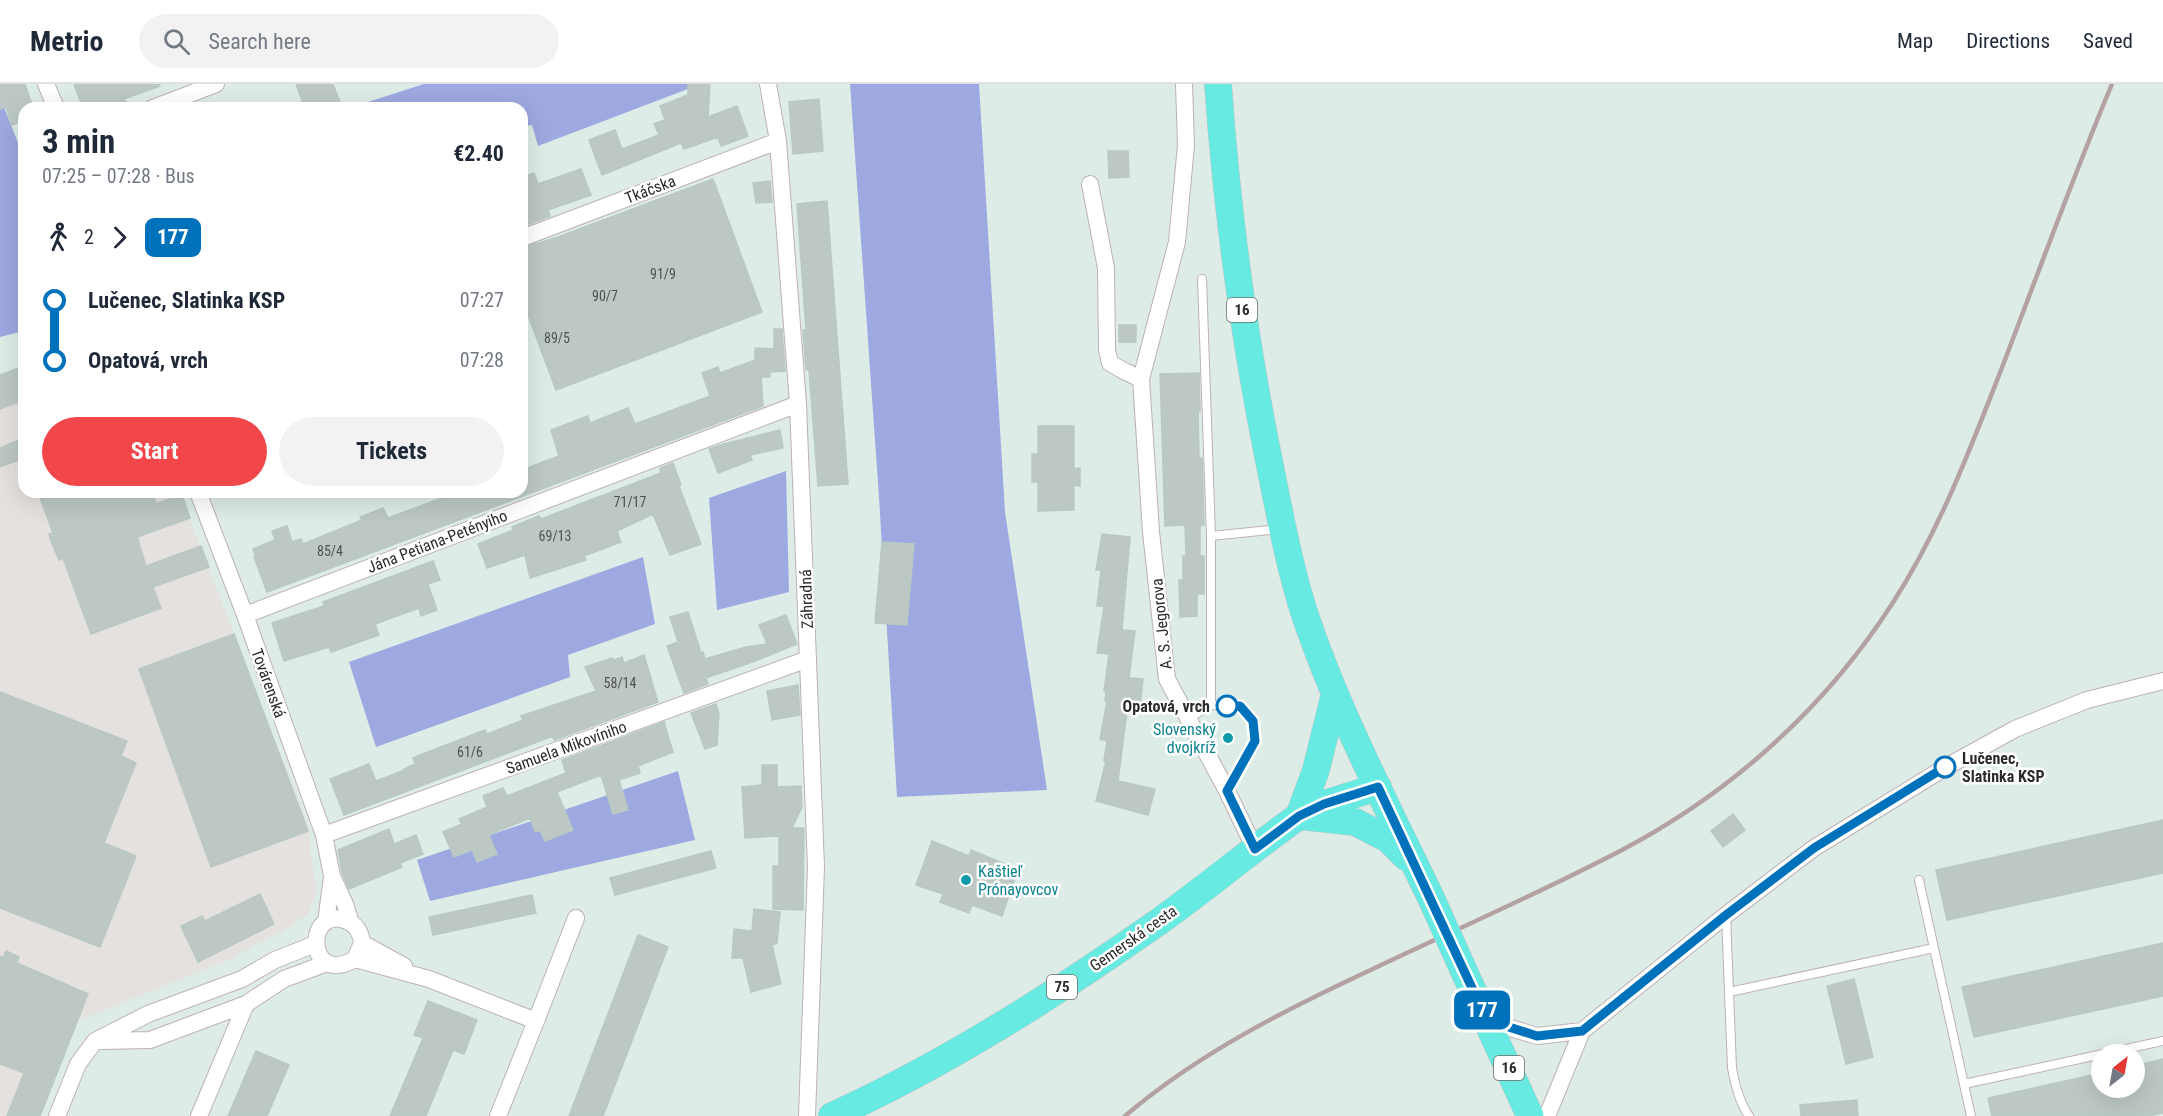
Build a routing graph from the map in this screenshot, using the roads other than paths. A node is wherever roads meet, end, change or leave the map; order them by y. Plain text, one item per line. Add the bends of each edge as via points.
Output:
1 (46, 84) edge
2 (216, 84) edge
3 (768, 84) edge
4 (1184, 84) edge
5 (1218, 84) edge
6 (54, 102) edge
7 (169, 102) edge
8 (778, 141) junction
9 (1090, 184) dead end
10 (528, 236) edge
11 (1202, 279) dead end
12 (1142, 379) junction
13 (798, 405) junction
14 (200, 498) edge
15 (1283, 528) junction
16 (1210, 536) junction
17 (245, 615) junction
18 (808, 659) junction
19 (2163, 681) edge
20 (1335, 693) junction
21 (1211, 705) junction
22 (1189, 718) junction
23 (1378, 787) junction
24 (1227, 791) junction
25 (1299, 816) junction
26 (324, 835) junction
27 (1255, 849) junction
28 (1417, 868) junction
29 (332, 876) junction
30 (1919, 880) dead end
31 (1726, 915) junction
32 (576, 918) dead end
33 (326, 922) junction
34 (351, 922) junction
35 (362, 943) junction
36 (315, 944) junction
37 (1934, 948) junction
38 (355, 959) junction
39 (327, 963) junction
40 (429, 979) junction
41 (1729, 992) junction
42 (246, 1004) junction
43 (1487, 1020) junction
44 (536, 1021) junction
45 (1582, 1031) junction
46 (95, 1041) junction
47 (2163, 1041) edge
48 (1964, 1084) junction
49 (57, 1116) edge
50 (199, 1116) edge
51 (498, 1116) edge
52 (807, 1116) edge
53 (832, 1116) edge
54 (1530, 1116) edge
55 (1547, 1116) edge
56 (1749, 1116) edge
57 (1971, 1116) edge

1 - 6 street
2 - 7 street
3 - 8 street, Záhradná
4 - 12 street, A. S. Jegorova via 1186,145 1177,242
5 - 15 main road, 16 via 1245,339
8 - 10 street, Tkáčska
8 - 13 street, Záhradná
9 - 12 street via 1106,268 1110,363
11 - 16 lane
12 - 22 street, A. S. Jegorova via 1151,531 1167,679
13 - 17 street, Jána Petiana-Petényiho
13 - 18 street, Záhradná
14 - 17 street, Továrenská
15 - 16 lane
15 - 20 main road, 16 via 1304,611
16 - 21 lane
17 - 26 street, Továrenská
18 - 26 street, Samuela Mikovíniho
18 - 52 street, Záhradná via 816,867
19 - 31 street via 2088,700 2015,729 1946,766 1814,848
20 - 23 main road, 16
20 - 25 main road via 1316,770
21 - 22 lane
21 - 24 lane via 1240,706 1253,721 1255,741
22 - 24 street, A. S. Jegorova
23 - 25 main road, 75
23 - 28 main road, 16
24 - 27 street, A. S. Jegorova
25 - 27 main road, Gemerská cesta / 75
25 - 28 main road via 1355,822 1388,838
26 - 29 street, Továrenská
27 - 53 main road, Gemerská cesta / 75 via 1028,1010
28 - 43 main road, 16, bridge
29 - 33 street, Továrenská
29 - 34 street, Továrenská
30 - 37 lane
31 - 41 lane
31 - 45 street
32 - 44 street
33 - 34 street
33 - 36 street, Továrenská
34 - 35 street, Továrenská
35 - 38 street
35 - 40 street
36 - 39 street
36 - 46 street via 242,979 148,1014
37 - 41 lane
37 - 48 lane
38 - 39 street via 346,964
38 - 40 street
39 - 42 street via 284,979
40 - 44 street
41 - 56 lane via 1735,1087
42 - 46 street via 150,1040
42 - 50 street
43 - 45 street via 1537,1036
43 - 54 main road, 16
44 - 51 street
45 - 55 street
46 - 49 street via 78,1064
47 - 48 lane
48 - 57 lane

